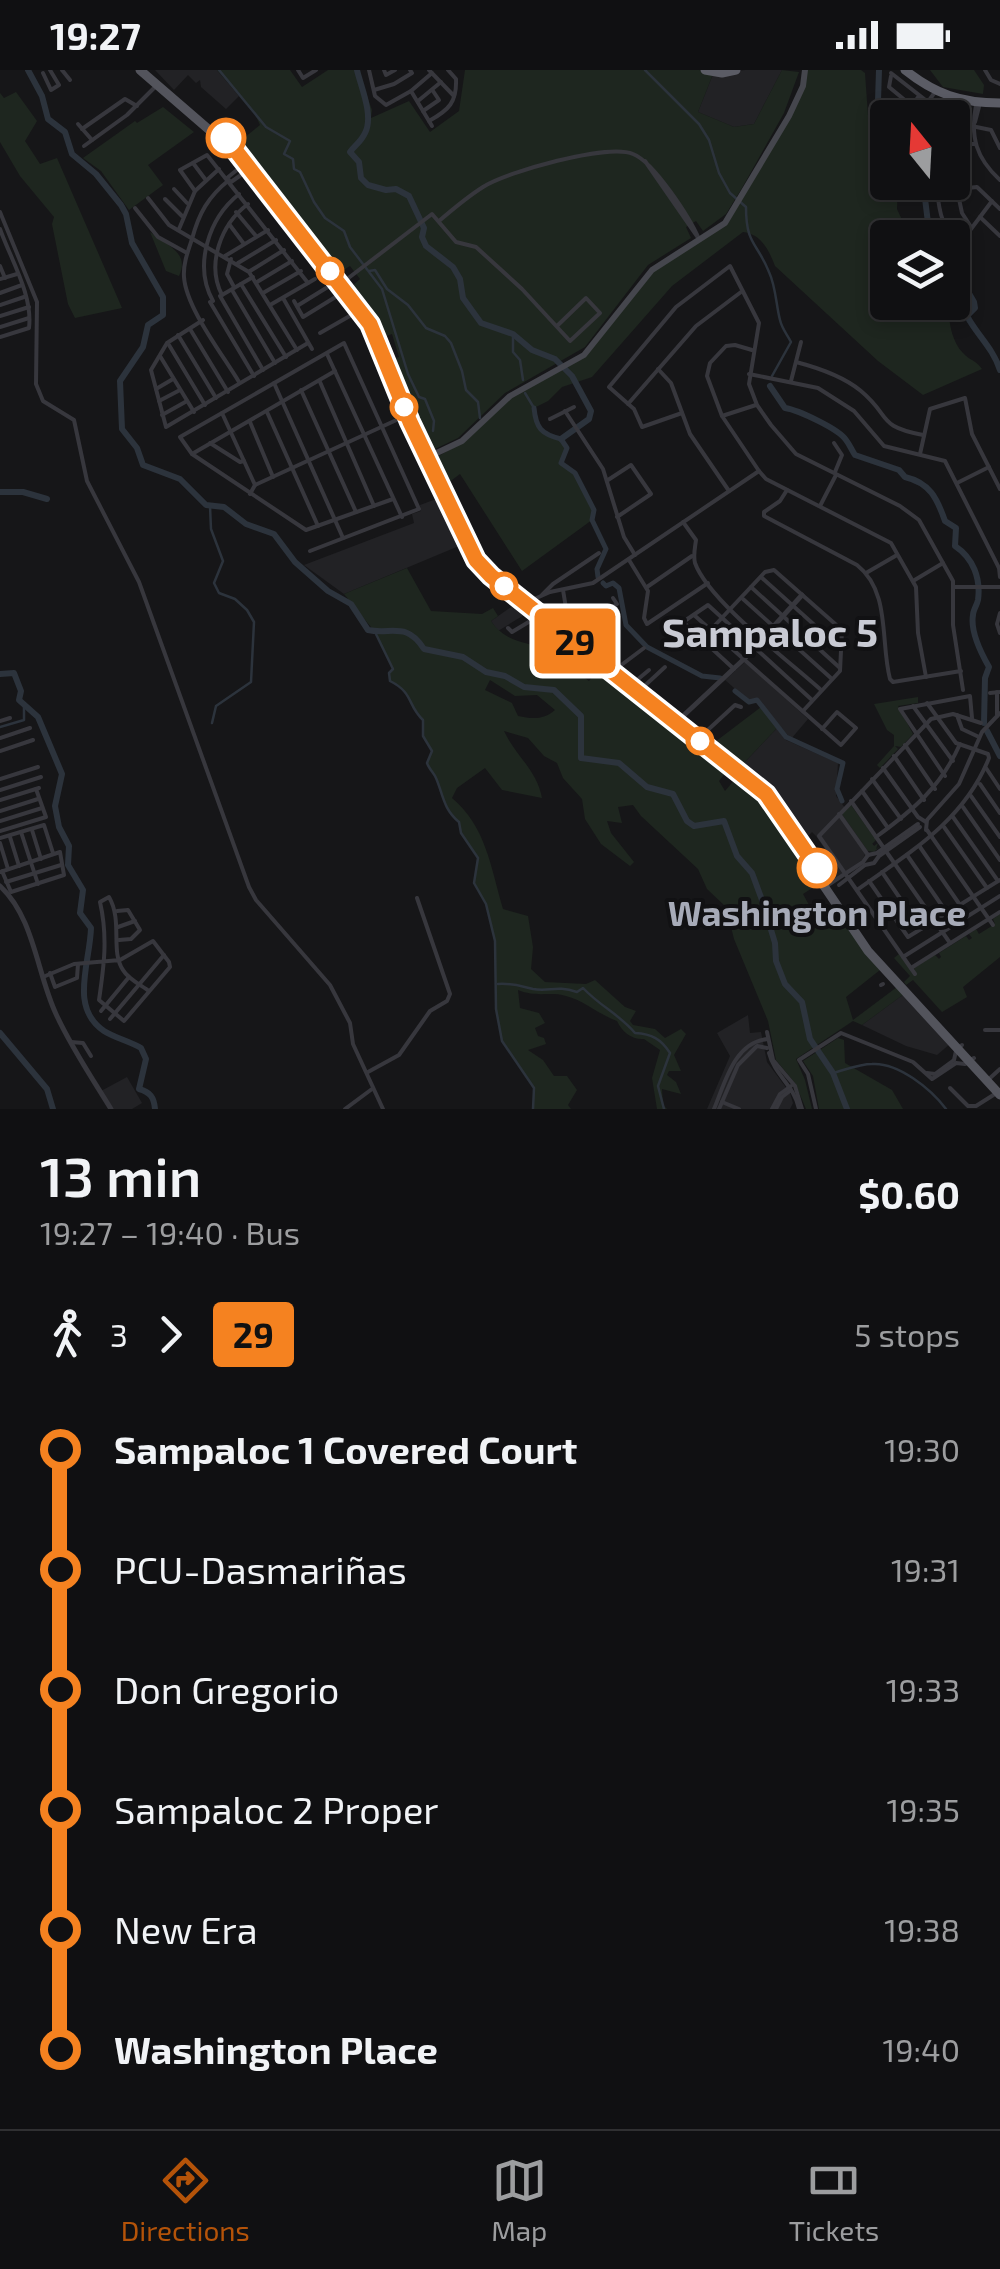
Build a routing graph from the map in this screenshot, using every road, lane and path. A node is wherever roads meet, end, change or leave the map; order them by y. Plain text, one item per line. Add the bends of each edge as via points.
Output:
1 (62, 70) edge
2 (142, 70) edge
3 (298, 70) edge
4 (370, 70) edge
5 (384, 70) edge
6 (395, 70) edge
7 (410, 70) edge
8 (448, 70) edge
9 (705, 70) edge
10 (736, 70) edge
11 (803, 70) edge
12 (905, 70) edge
13 (913, 70) edge
14 (985, 70) edge
15 (313, 71) edge
16 (48, 72) edge
17 (431, 72) edge
18 (70, 80) dead end
19 (441, 82) junction
20 (158, 84) junction
21 (1000, 84) edge
22 (374, 90) junction
23 (411, 91) junction
24 (433, 92) junction
25 (935, 92) junction
26 (454, 96) junction
27 (919, 96) junction
28 (905, 100) edge
29 (916, 100) edge
30 (925, 100) edge
31 (929, 100) edge
32 (979, 100) junction
33 (418, 101) junction
34 (1000, 102) edge
35 (136, 106) junction
36 (386, 106) junction
37 (378, 109) dead end
38 (423, 110) junction
39 (970, 124) edge
40 (975, 124) junction
41 (92, 140) junction
42 (970, 144) edge
43 (975, 144) junction
44 (84, 146) dead end
45 (1000, 148) edge
46 (193, 162) junction
47 (247, 166) junction
48 (220, 168) junction
49 (205, 180) junction
50 (229, 180) junction
51 (1000, 180) edge
52 (970, 188) edge
53 (174, 189) dead end
54 (195, 191) junction
55 (239, 194) junction
56 (148, 198) dead end
57 (165, 199) dead end
58 (939, 200) edge
59 (960, 200) edge
60 (992, 201) junction
61 (187, 203) junction
62 (248, 204) junction
63 (135, 208) dead end
64 (1000, 209) edge
65 (0, 212) edge
66 (236, 212) junction
67 (182, 216) junction
68 (980, 217) junction
69 (430, 220) junction
70 (228, 222) junction
71 (2, 227) edge
72 (971, 227) junction
73 (178, 230) junction
74 (268, 230) junction
75 (1000, 236) edge
76 (256, 237) junction
77 (192, 238) junction
78 (698, 238) junction
79 (276, 240) junction
80 (2, 242) edge
81 (244, 244) junction
82 (208, 246) junction
83 (284, 250) junction
84 (218, 251) junction
85 (188, 253) junction
86 (8, 254) junction
87 (228, 257) junction
88 (292, 261) junction
89 (0, 262) edge
90 (238, 263) junction
91 (301, 271) junction
92 (17, 274) junction
93 (253, 277) junction
94 (3, 278) edge
95 (316, 278) dead end
96 (308, 282) junction
97 (242, 284) junction
98 (22, 286) junction
99 (340, 286) junction
100 (233, 289) junction
101 (743, 290) junction
102 (0, 293) edge
103 (264, 293) junction
104 (26, 296) junction
105 (221, 296) junction
106 (282, 298) junction
107 (211, 302) junction
108 (0, 305) edge
109 (270, 305) junction
110 (29, 307) junction
111 (197, 310) junction
112 (359, 311) junction
113 (0, 316) edge
114 (30, 318) junction
115 (203, 320) junction
116 (558, 325) junction
117 (0, 327) edge
118 (190, 328) junction
119 (320, 333) dead end
120 (178, 335) junction
121 (0, 337) edge
122 (801, 342) dead end
123 (168, 343) junction
124 (308, 343) junction
125 (297, 350) junction
126 (312, 350) dead end
127 (753, 350) junction
128 (326, 352) junction
129 (160, 356) junction
130 (286, 356) junction
131 (796, 362) junction
132 (275, 363) junction
133 (658, 369) junction
134 (263, 370) junction
135 (336, 370) junction
136 (749, 374) junction
137 (254, 376) junction
138 (173, 379) junction
139 (319, 380) junction
140 (792, 382) junction
141 (274, 383) junction
142 (240, 384) junction
143 (156, 388) junction
144 (180, 390) junction
145 (302, 390) junction
146 (228, 392) junction
147 (216, 398) junction
148 (284, 400) junction
149 (187, 401) junction
150 (159, 402) junction
151 (628, 404) junction
152 (757, 405) junction
153 (205, 406) junction
154 (574, 407) dead end
155 (267, 410) junction
156 (566, 411) junction
157 (194, 412) junction
158 (682, 413) junction
159 (222, 414) junction
160 (162, 415) junction
161 (722, 416) junction
162 (405, 417) junction
163 (550, 419) dead end
164 (250, 420) junction
165 (382, 428) junction
166 (232, 430) junction
167 (923, 435) junction
168 (364, 436) junction
169 (210, 443) junction
170 (834, 443) dead end
171 (346, 444) junction
172 (327, 452) junction
173 (192, 454) junction
174 (920, 454) junction
175 (426, 458) junction
176 (245, 460) junction
177 (309, 461) junction
178 (990, 466) junction
179 (291, 469) junction
180 (759, 471) junction
181 (836, 473) junction
182 (273, 477) junction
183 (608, 480) junction
184 (957, 484) junction
185 (255, 486) junction
186 (1000, 489) edge
187 (787, 490) junction
188 (729, 491) junction
189 (250, 494) junction
190 (393, 499) junction
191 (374, 506) junction
192 (820, 506) junction
193 (356, 512) junction
194 (402, 517) junction
195 (617, 517) junction
196 (336, 520) junction
197 (682, 522) junction
198 (318, 526) junction
199 (344, 538) junction
200 (310, 551) dead end
201 (600, 553) dead end
202 (897, 554) junction
203 (635, 555) junction
204 (694, 555) junction
205 (628, 560) junction
206 (944, 562) junction
207 (1000, 568) edge
208 (866, 573) junction
209 (761, 577) junction
210 (1000, 577) edge
211 (913, 581) junction
212 (708, 583) junction
213 (751, 587) junction
214 (570, 588) junction
215 (647, 588) junction
216 (954, 588) junction
217 (1000, 588) edge
218 (562, 590) junction
219 (544, 595) junction
220 (802, 595) junction
221 (741, 597) junction
222 (612, 598) dead end
223 (524, 603) junction
224 (793, 606) junction
225 (566, 608) dead end
226 (731, 608) junction
227 (1000, 613) edge
228 (539, 615) junction
229 (694, 615) junction
230 (783, 617) junction
231 (722, 618) junction
232 (774, 627) junction
233 (508, 628) dead end
234 (711, 630) junction
235 (1000, 633) edge
236 (764, 638) junction
237 (702, 639) junction
238 (575, 643) junction
239 (644, 648) dead end
240 (755, 648) junction
241 (840, 648) junction
242 (744, 659) junction
243 (665, 667) dead end
244 (840, 668) junction
245 (734, 669) junction
246 (649, 670) dead end
247 (612, 672) junction
248 (961, 672) junction
249 (926, 677) junction
250 (832, 679) junction
251 (635, 688) junction
252 (963, 690) dead end
253 (822, 691) junction
254 (998, 692) edge
255 (990, 693) dead end
256 (812, 701) junction
257 (927, 703) junction
258 (912, 706) junction
259 (741, 707) dead end
260 (803, 712) junction
261 (998, 714) edge
262 (957, 715) junction
263 (936, 716) junction
264 (10, 718) dead end
265 (972, 719) junction
266 (680, 720) junction
267 (0, 721) edge
268 (925, 724) junction
269 (984, 726) junction
270 (30, 728) dead end
271 (822, 729) junction
272 (916, 734) junction
273 (980, 737) junction
274 (0, 738) edge
275 (32, 740) dead end
276 (702, 743) junction
277 (960, 744) junction
278 (906, 745) junction
279 (976, 750) junction
280 (0, 751) edge
281 (894, 756) junction
282 (953, 761) junction
283 (38, 767) dead end
284 (883, 768) junction
285 (986, 768) junction
286 (945, 776) junction
287 (41, 777) dead end
288 (0, 779) edge
289 (872, 779) junction
290 (978, 782) junction
291 (935, 788) junction
292 (1000, 788) edge
293 (0, 790) edge
294 (862, 790) junction
295 (971, 795) junction
296 (39, 798) junction
297 (0, 800) edge
298 (924, 800) junction
299 (851, 801) junction
300 (962, 806) junction
301 (42, 808) junction
302 (913, 810) junction
303 (0, 811) edge
304 (1000, 813) edge
305 (839, 814) junction
306 (953, 817) junction
307 (900, 819) junction
308 (923, 823) junction
309 (944, 827) junction
310 (32, 828) junction
311 (888, 828) junction
312 (0, 832) edge
313 (22, 832) junction
314 (9, 836) junction
315 (876, 836) junction
316 (932, 837) junction
317 (1000, 837) edge
318 (919, 846) junction
319 (885, 850) junction
320 (906, 854) junction
321 (53, 855) junction
322 (41, 858) junction
323 (871, 858) junction
324 (1000, 860) edge
325 (31, 862) junction
326 (894, 863) junction
327 (61, 865) junction
328 (19, 866) junction
329 (3, 868) edge
330 (882, 872) junction
331 (35, 874) junction
332 (999, 881) edge
333 (869, 882) junction
334 (3, 884) edge
335 (837, 884) junction
336 (38, 885) junction
337 (987, 888) junction
338 (857, 890) junction
339 (1000, 896) edge
340 (974, 897) junction
341 (417, 898) dead end
342 (960, 905) junction
343 (981, 908) junction
344 (116, 912) junction
345 (1000, 912) edge
346 (947, 913) junction
347 (989, 919) junction
348 (134, 921) junction
349 (934, 921) junction
350 (993, 925) dead end
351 (118, 927) junction
352 (921, 930) junction
353 (942, 932) junction
354 (119, 940) junction
355 (950, 943) junction
356 (164, 955) junction
357 (903, 957) junction
358 (120, 960) junction
359 (106, 962) junction
360 (81, 964) junction
361 (911, 968) junction
362 (45, 974) junction
363 (915, 974) dead end
364 (130, 977) junction
365 (140, 984) junction
366 (149, 991) junction
367 (103, 1009) junction
368 (112, 1017) junction
369 (985, 1030) dead end
370 (1000, 1030) edge
371 (767, 1036) junction
372 (71, 1042) junction
373 (760, 1043) junction
374 (768, 1048) junction
375 (959, 1050) junction
376 (91, 1056) dead end
377 (969, 1061) junction
378 (951, 1065) junction
379 (368, 1072) junction
380 (993, 1075) edge
381 (793, 1087) junction
382 (950, 1088) dead end
383 (372, 1089) junction
384 (1000, 1091) edge
385 (720, 1101) junction
386 (111, 1109) edge
387 (345, 1109) edge
388 (384, 1109) edge
389 (716, 1109) edge
390 (740, 1109) edge
391 (774, 1109) edge
392 (800, 1109) edge
393 (816, 1109) edge

1 - 18 street
2 - 20 main road
3 - 15 street via 304,78
4 - 22 street
5 - 6 street
7 - 22 street via 405,79
8 - 26 street via 456,78
9 - 10 highway
11 - 78 main road via 789,116 725,224
12 - 25 highway
13 - 32 highway via 940,90
14 - 21 street
16 - 16 street via 59,84 51,90
17 - 19 street
17 - 23 street
19 - 24 street
19 - 26 street
20 - 35 street
20 - 47 main road
22 - 36 street
23 - 33 street
23 - 36 street
24 - 33 street
24 - 38 street via 439,100
25 - 31 street
25 - 32 highway
26 - 38 street via 452,108 431,124
27 - 28 street via 891,73 890,87
27 - 29 street
27 - 30 street
32 - 34 highway
32 - 40 street
33 - 38 street
35 - 41 street
35 - 41 street via 124,98 80,127
36 - 37 street
39 - 40 street
40 - 43 street
40 - 45 street via 991,130
41 - 44 street
42 - 43 street
43 - 51 street
46 - 48 street via 208,156
46 - 49 street
46 - 54 street via 180,170
47 - 50 street
47 - 99 main road
48 - 49 street
48 - 50 street
49 - 54 street
50 - 55 street
50 - 77 street via 208,200
52 - 60 street
53 - 61 street
54 - 61 street
55 - 62 street
55 - 82 street via 220,211
56 - 73 street
57 - 67 street
58 - 72 street via 951,236 962,241
59 - 72 street
60 - 64 street
60 - 68 street
61 - 67 street
62 - 66 street
62 - 74 street
63 - 85 street via 154,234
65 - 71 street
66 - 70 street
66 - 76 street
67 - 73 street
68 - 72 street
68 - 75 street
69 - 78 street via 486,184 530,167 616,150 645,162
69 - 99 street
69 - 116 street via 476,247
70 - 81 street
70 - 84 street
71 - 80 street
71 - 379 street via 36,302 42,399 74,420 87,481 138,582 249,887 330,985
73 - 77 street
74 - 76 street
74 - 79 street
76 - 81 street
77 - 82 street
77 - 85 street
78 - 175 main road via 650,267 587,348 508,393 460,438
79 - 83 street
79 - 90 street
80 - 86 street
81 - 87 street
82 - 84 street
82 - 107 street via 202,276
83 - 88 street
83 - 93 street
84 - 87 street
84 - 105 street via 214,276
85 - 111 street via 185,282
86 - 89 street
86 - 92 street
87 - 90 street
87 - 100 street
88 - 91 street
88 - 93 street
89 - 94 street
90 - 93 street
91 - 96 street
91 - 103 street
92 - 94 street
92 - 98 street
93 - 97 street
93 - 103 street
95 - 96 street
96 - 106 street
97 - 100 street
97 - 130 street
98 - 102 street
98 - 104 street
99 - 99 street via 303,318 295,303
99 - 112 main road
100 - 105 street
100 - 132 street
101 - 127 street via 758,323
101 - 133 street via 696,326
101 - 151 street via 730,266 676,307 610,387
103 - 109 street
104 - 108 street
104 - 110 street
105 - 107 street
105 - 134 street
106 - 109 street
106 - 124 street
107 - 111 street
107 - 137 street
109 - 125 street
110 - 113 street
110 - 114 street
111 - 115 street
112 - 119 street
112 - 162 main road via 375,334
114 - 117 street
114 - 121 street via 29,328
115 - 118 street
115 - 142 street
116 - 116 street via 570,341 600,313 586,298
118 - 120 street
118 - 146 street
120 - 123 street
120 - 147 street
122 - 131 street
123 - 129 street
123 - 153 street
124 - 125 street
124 - 126 street
125 - 130 street
127 - 136 street
127 - 161 street via 726,346 707,368
128 - 135 street
128 - 141 street
128 - 165 street via 342,342
129 - 138 street
129 - 143 street via 151,370
130 - 132 street
131 - 140 street
131 - 167 street via 861,391 893,428
132 - 134 street
133 - 151 street
133 - 158 street via 671,382
134 - 137 street
135 - 139 street
135 - 168 street
136 - 140 street
136 - 152 street
137 - 142 street
138 - 143 street
138 - 144 street
139 - 145 street
139 - 171 street
140 - 174 street via 818,388 854,411 884,446
141 - 148 street
141 - 159 street
142 - 146 street
143 - 150 street
144 - 149 street
144 - 150 street
145 - 148 street
145 - 172 street
146 - 147 street
147 - 153 street
148 - 155 street
148 - 177 street
149 - 157 street
149 - 160 street
150 - 160 street
151 - 158 street via 642,427
152 - 161 street
152 - 181 street via 788,449
153 - 157 street
154 - 156 street
155 - 164 street
155 - 179 street
156 - 163 street
156 - 183 street
157 - 160 street via 166,426
158 - 188 street
159 - 166 street
159 - 173 street via 180,437
161 - 180 street
162 - 165 street
162 - 175 main road
164 - 166 street
164 - 182 street
165 - 168 street
165 - 194 street via 419,508
166 - 169 street
166 - 176 street
167 - 174 street
167 - 178 street via 930,410 965,398 972,434
168 - 171 street
168 - 190 street
169 - 173 street
169 - 176 street
170 - 181 street via 842,454
171 - 172 street
171 - 191 street
172 - 177 street
172 - 193 street
173 - 189 street
174 - 184 street via 945,461
175 - 223 main road via 472,554
176 - 185 street
177 - 179 street
177 - 196 street
178 - 184 street
178 - 186 street
179 - 182 street
179 - 198 street
180 - 187 street
180 - 188 street
181 - 192 street
181 - 206 street via 916,516
182 - 185 street
183 - 195 street
183 - 195 street via 631,465 651,494
184 - 207 street
185 - 189 street
187 - 192 street
187 - 208 street via 764,512 766,519
188 - 197 street
189 - 198 street via 306,530
190 - 191 street
190 - 194 street
191 - 193 street
192 - 202 street via 886,538
193 - 196 street
194 - 199 street
195 - 203 street
196 - 198 street
196 - 199 street
197 - 203 street
197 - 204 street via 696,540
199 - 200 street
201 - 219 street
202 - 208 street
202 - 211 street
203 - 205 street
204 - 212 street
204 - 215 street
205 - 214 street via 601,579
205 - 215 street
206 - 211 street
206 - 216 street
207 - 210 street
208 - 249 street via 880,598 890,679
209 - 213 street
209 - 220 street via 774,570
209 - 224 street
211 - 249 street
212 - 215 street via 645,623
212 - 226 street
213 - 221 street
213 - 230 street
214 - 218 street
214 - 219 street
216 - 217 street
216 - 248 street
218 - 219 street
218 - 225 street
219 - 223 street
220 - 224 street
220 - 241 street via 842,630
221 - 226 street
221 - 232 street
222 - 238 street via 616,604 585,622
223 - 228 main road
224 - 230 street
224 - 241 street
226 - 231 street
226 - 236 street
227 - 235 street
228 - 233 street via 512,632
228 - 238 main road
229 - 231 street via 708,605
229 - 234 street
229 - 237 street via 683,622
230 - 232 street
230 - 244 street
231 - 234 street
231 - 240 street
232 - 236 street
232 - 250 street
234 - 237 street
234 - 242 street
236 - 240 street
236 - 253 street
237 - 245 street
238 - 247 main road
239 - 247 street
240 - 242 street
240 - 256 street
241 - 244 street
242 - 245 street
242 - 260 street
243 - 251 street
244 - 250 street
245 - 266 street
246 - 251 street
247 - 251 main road
247 - 266 main road
248 - 249 street
248 - 252 street
250 - 253 street
251 - 266 main road
253 - 256 street
254 - 255 street
254 - 261 street
256 - 260 street
257 - 258 street
257 - 263 street
257 - 265 street via 971,697
258 - 268 street
258 - 272 street via 900,708
259 - 276 street via 735,705
260 - 271 street
261 - 269 street
262 - 263 street
262 - 265 street
262 - 273 street via 962,729
263 - 268 street
263 - 277 street
264 - 267 street
265 - 269 street
266 - 276 main road
268 - 272 street
268 - 282 street
269 - 273 street
270 - 274 street
271 - 271 street via 840,745 856,728 838,712
272 - 278 street
272 - 286 street
273 - 279 street
275 - 280 street
276 - 335 main road via 763,796
277 - 279 street
277 - 282 street
278 - 281 street
278 - 291 street
279 - 285 street via 989,756
279 - 308 street via 954,790
281 - 284 street
281 - 298 street
282 - 286 street
283 - 288 street
284 - 289 street
284 - 302 street
285 - 290 street
285 - 292 street
286 - 291 street
287 - 293 street
289 - 294 street
289 - 307 street
290 - 295 street
290 - 304 street
291 - 298 street
294 - 299 street
294 - 311 street
295 - 300 street
295 - 317 street
296 - 297 street via 38,789
296 - 301 street
296 - 303 street
298 - 302 street
299 - 305 street
299 - 315 street
300 - 306 street
300 - 324 street
301 - 312 street
301 - 312 street via 46,817
302 - 307 street
302 - 308 street
305 - 323 street
305 - 335 street via 819,836 839,865
306 - 309 street
306 - 332 street
307 - 311 street
308 - 316 street
308 - 319 street
309 - 316 street
309 - 337 street
310 - 313 street
310 - 321 street via 44,825
310 - 322 street
311 - 315 street
312 - 314 street
312 - 329 street
313 - 314 street
313 - 325 street
314 - 328 street
315 - 319 street
316 - 318 street
316 - 340 street
318 - 320 street
318 - 342 street
319 - 323 street
319 - 326 street
320 - 326 street
320 - 346 street
321 - 322 street
321 - 327 street via 60,852
322 - 325 street
323 - 335 street
325 - 328 street
325 - 331 street
326 - 330 street
326 - 349 street
327 - 331 street
327 - 336 street via 64,876
328 - 329 street
329 - 334 street
330 - 333 street
330 - 352 street
331 - 334 street
331 - 336 street
332 - 337 street
333 - 338 street
333 - 352 street via 907,936
334 - 336 street via 11,892
334 - 362 street
335 - 338 street
335 - 375 main road via 887,979
337 - 340 street
338 - 357 street
339 - 343 street
340 - 342 street
340 - 343 street
341 - 379 street via 450,994 399,1056
342 - 346 street
343 - 347 street
343 - 353 street
344 - 348 street via 126,909
344 - 351 street
344 - 359 street via 109,898 100,902
345 - 347 street
346 - 349 street
347 - 350 street
347 - 355 street
348 - 351 street
348 - 354 street via 139,933
349 - 352 street
349 - 353 street
351 - 354 street
353 - 355 street
353 - 357 street
354 - 358 street
355 - 361 street
356 - 358 street via 151,942
356 - 365 street
356 - 366 street via 170,967
357 - 361 street
358 - 359 street
358 - 364 street
359 - 360 street
359 - 367 street
360 - 362 street
360 - 362 street via 78,978 55,987
361 - 363 street
362 - 372 street
364 - 365 street
364 - 367 street
365 - 366 street
365 - 368 street
366 - 368 street via 123,1022
367 - 368 street
369 - 370 street
371 - 373 street
371 - 374 street
371 - 381 street via 776,1065
372 - 376 street via 82,1043
372 - 386 street
373 - 374 street
373 - 385 street via 739,1055
374 - 381 street via 773,1066
375 - 377 main road
375 - 378 street
377 - 378 street
377 - 380 main road
378 - 393 street via 926,1072 846,1033 837,1035 799,1060
379 - 383 street
380 - 384 main road
381 - 391 street
381 - 392 street
382 - 384 street via 968,1106
383 - 387 street
383 - 388 street
385 - 389 street
385 - 390 street

